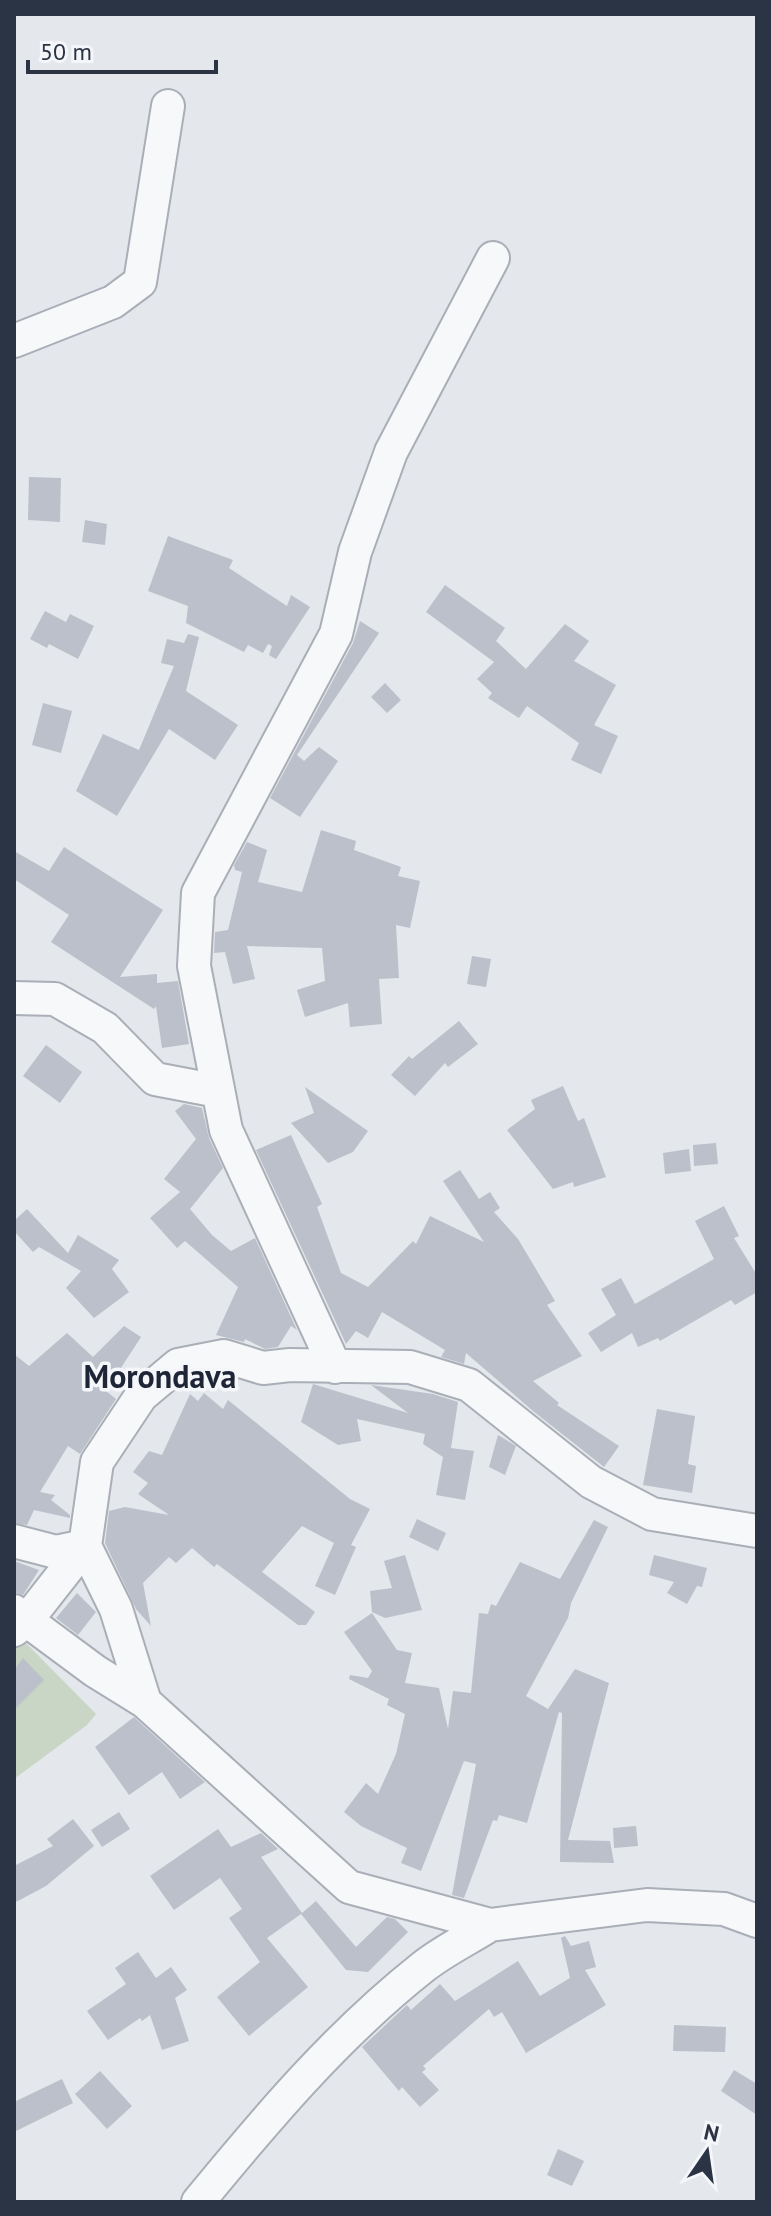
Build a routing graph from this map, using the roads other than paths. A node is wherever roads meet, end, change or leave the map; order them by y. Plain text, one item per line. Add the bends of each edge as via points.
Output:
1 (168, 106) dead end
2 (493, 258) dead end
3 (14, 341) edge
4 (14, 998) edge
5 (218, 1091) junction
6 (335, 1367) junction
7 (757, 1531) edge
8 (14, 1541) edge
9 (85, 1546) junction
10 (18, 1620) edge
11 (145, 1702) junction
12 (757, 1921) edge
13 (490, 1925) junction
14 (198, 2202) edge

1 - 3 street via 140,282 113,302
2 - 5 street via 391,452 355,552 336,634 198,893 194,966
4 - 5 street via 55,999 105,1028 155,1079
5 - 6 street via 226,1130
6 - 7 street via 410,1367 469,1385 591,1482 652,1514
6 - 9 street via 263,1368 224,1356 178,1365 141,1396 97,1462
8 - 9 street via 56,1552
9 - 10 street
9 - 11 street via 116,1609
10 - 11 street
11 - 13 street via 349,1887
12 - 13 street via 724,1909 647,1905
13 - 14 street via 425,1965 370,2012 278,2105

